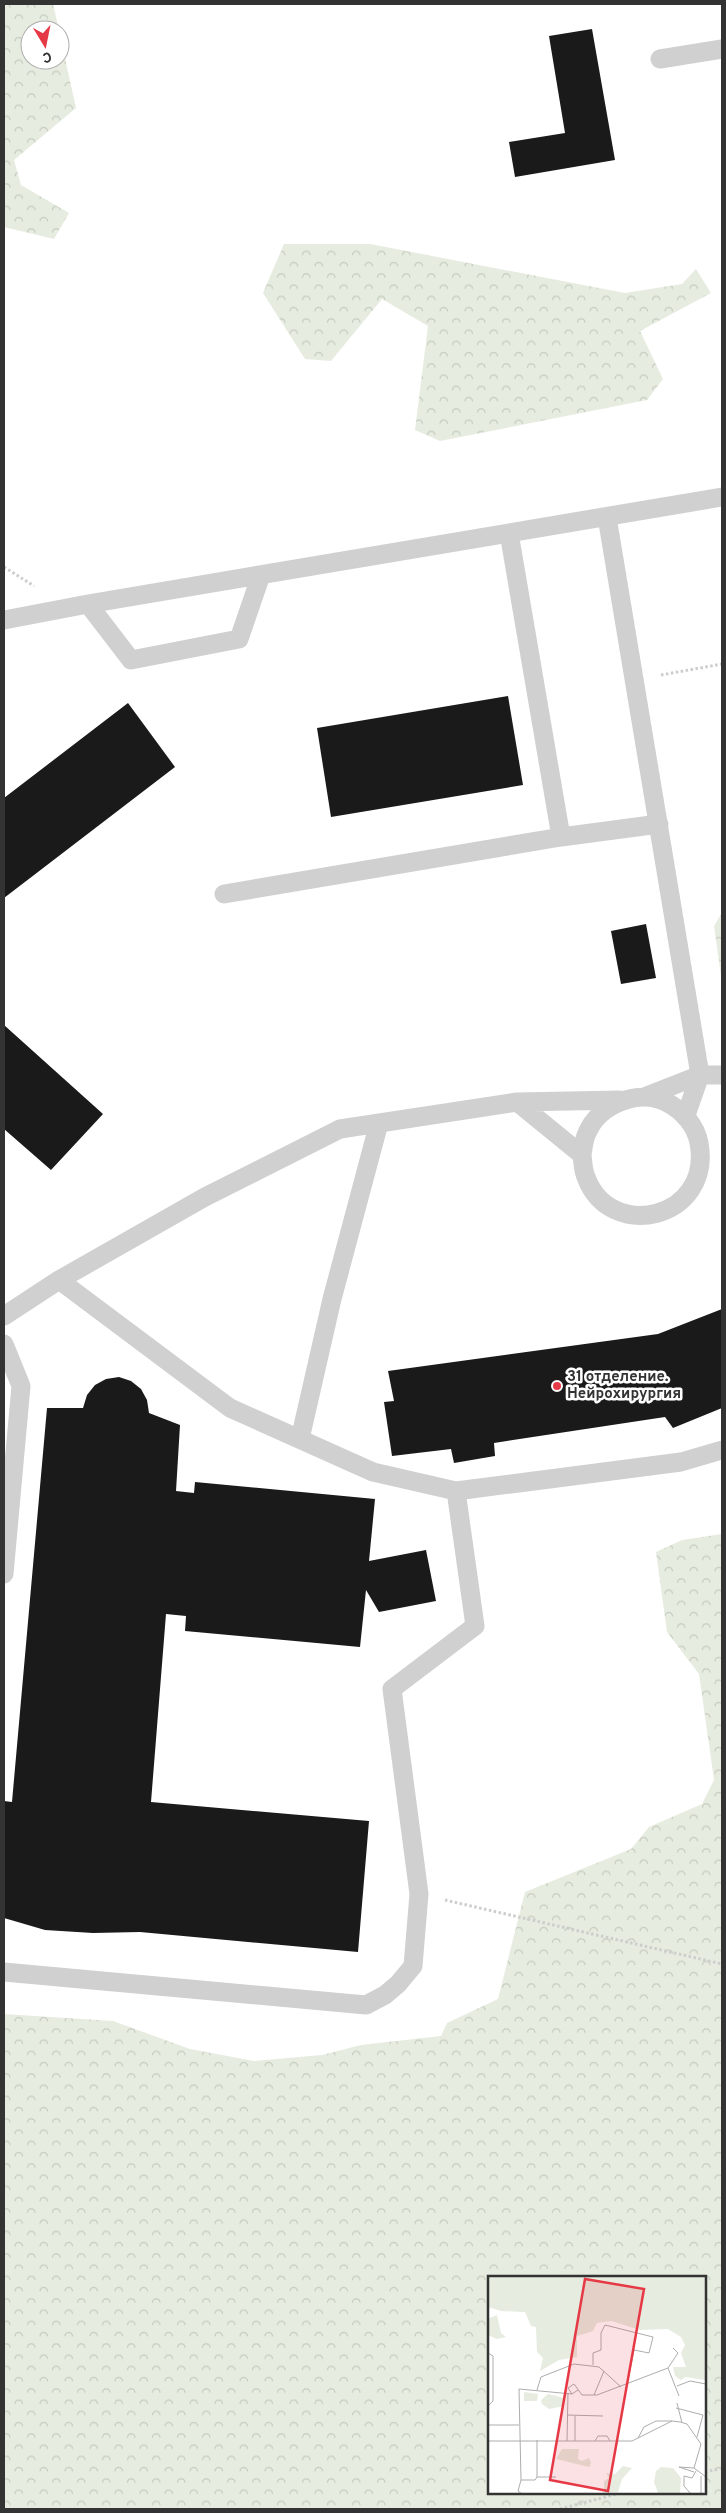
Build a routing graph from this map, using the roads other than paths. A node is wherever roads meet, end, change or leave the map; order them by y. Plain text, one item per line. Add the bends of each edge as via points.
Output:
1 (722, 49) edge
2 (660, 59) dead end
3 (722, 497) edge
4 (607, 517) junction
5 (509, 533) junction
6 (260, 575) junction
7 (88, 604) junction
8 (4, 620) edge
9 (659, 824) junction
10 (561, 837) junction
11 (224, 894) dead end
12 (700, 1075) junction
13 (722, 1075) edge
14 (644, 1097) junction
15 (620, 1100) junction
16 (517, 1102) junction
17 (686, 1115) junction
18 (379, 1123) junction
19 (582, 1155) junction
20 (59, 1280) junction
21 (4, 1316) edge
22 (4, 1344) edge
23 (300, 1439) junction
24 (722, 1450) edge
25 (456, 1491) junction
26 (4, 1574) edge
27 (4, 1972) edge

1 - 2 lane
3 - 4 lane
4 - 5 lane
4 - 9 lane
5 - 6 lane
5 - 10 lane
6 - 7 lane
6 - 7 lane via 239,640 131,660
7 - 8 lane
9 - 10 lane
9 - 12 lane
10 - 11 lane
12 - 13 lane
12 - 14 lane
12 - 17 lane
14 - 15 lane
14 - 17 lane via 666,1102
15 - 16 lane
15 - 19 lane via 600,1113 587,1132
16 - 18 lane
16 - 19 lane
17 - 19 lane via 698,1135 702,1158 697,1181 683,1200 663,1212 640,1216 618,1211 598,1198 586,1178
18 - 20 lane via 340,1129 205,1197
18 - 23 lane via 332,1299
20 - 21 lane
20 - 23 lane via 230,1408
22 - 26 lane via 21,1386
23 - 25 lane via 374,1472
24 - 25 lane via 681,1462
25 - 27 lane via 475,1626 392,1689 419,1894 413,1966 398,1984 366,2005

